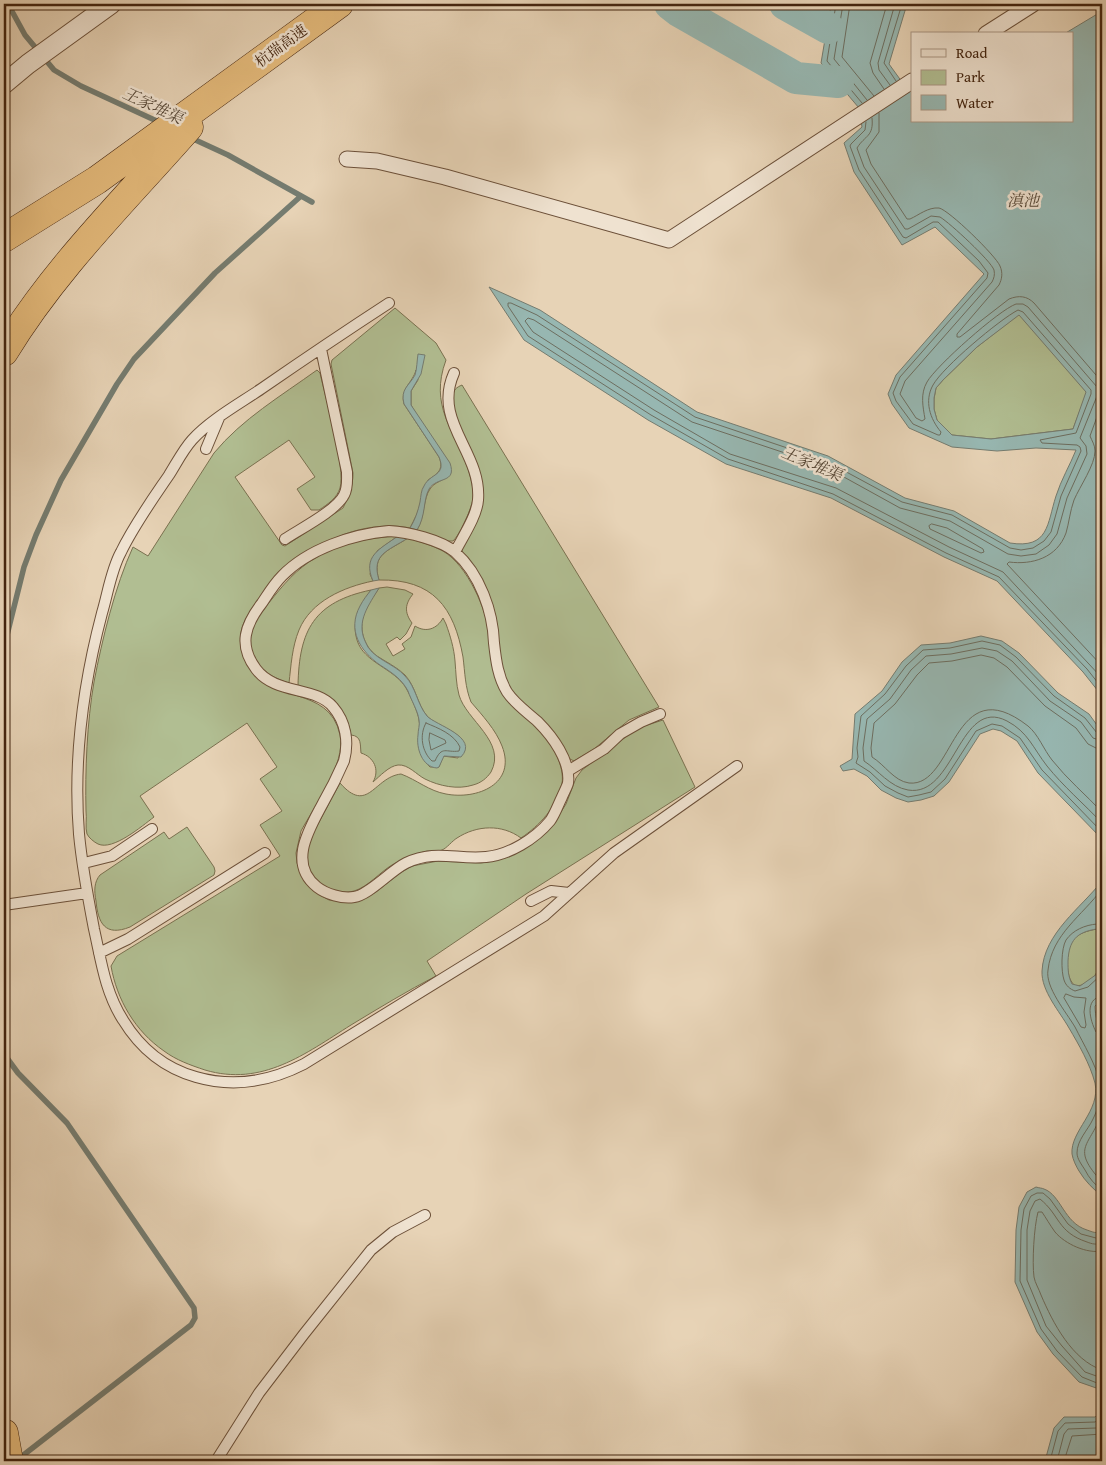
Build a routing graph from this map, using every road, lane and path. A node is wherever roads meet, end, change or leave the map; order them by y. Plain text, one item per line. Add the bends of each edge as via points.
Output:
1 (111, 4) edge
2 (339, 4) edge
3 (1033, 4) edge
4 (989, 32) edge
5 (910, 82) edge
6 (4, 84) edge
7 (223, 88) junction
8 (347, 159) dead end
9 (4, 238) edge
10 (389, 303) dead end
11 (321, 348) junction
12 (4, 352) edge
13 (454, 373) dead end
14 (219, 417) junction
15 (206, 448) dead end
16 (285, 539) dead end
17 (455, 552) junction
18 (660, 714) dead end
19 (737, 766) dead end
20 (568, 771) junction
21 (152, 829) dead end
22 (265, 853) dead end
23 (84, 863) junction
24 (87, 893) junction
25 (569, 893) junction
26 (531, 901) dead end
27 (4, 905) edge
28 (99, 953) junction
29 (425, 1215) dead end
30 (4, 1433) edge
31 (9, 1461) edge
32 (216, 1461) edge

1 - 6 street
2 - 7 highway, 杭瑞高速
3 - 4 street
5 - 8 street via 670,240 428,173 377,161
7 - 9 highway via 97,180
7 - 12 highway via 85,242 24,320
10 - 11 lane
11 - 14 lane
11 - 16 lane via 347,484 336,505
13 - 17 lane via 447,393 449,412 470,459 478,492 475,512
14 - 15 lane
14 - 23 lane via 192,440 132,532 112,576 90,658 82,716 78,808
17 - 20 lane via 476,580 489,608 496,664 503,684 514,702 549,735
17 - 20 lane via 444,545 402,532 375,532 344,540 287,571 247,626 248,654 265,679 332,705 347,737 347,750 339,774 306,835 302,860 306,873 322,891 354,897 419,858 447,855 488,857 506,852 539,833 551,820 568,784
18 - 20 lane via 620,734 604,749
19 - 25 lane via 614,853
21 - 23 lane via 112,856
22 - 28 lane via 128,939
23 - 24 lane
24 - 27 lane
24 - 28 lane
25 - 26 lane via 551,891
25 - 28 lane via 544,916 304,1064 256,1082 240,1084 205,1079 172,1068 157,1059 121,1018 106,984
29 - 32 lane via 393,1232 371,1250 259,1393
30 - 31 highway

